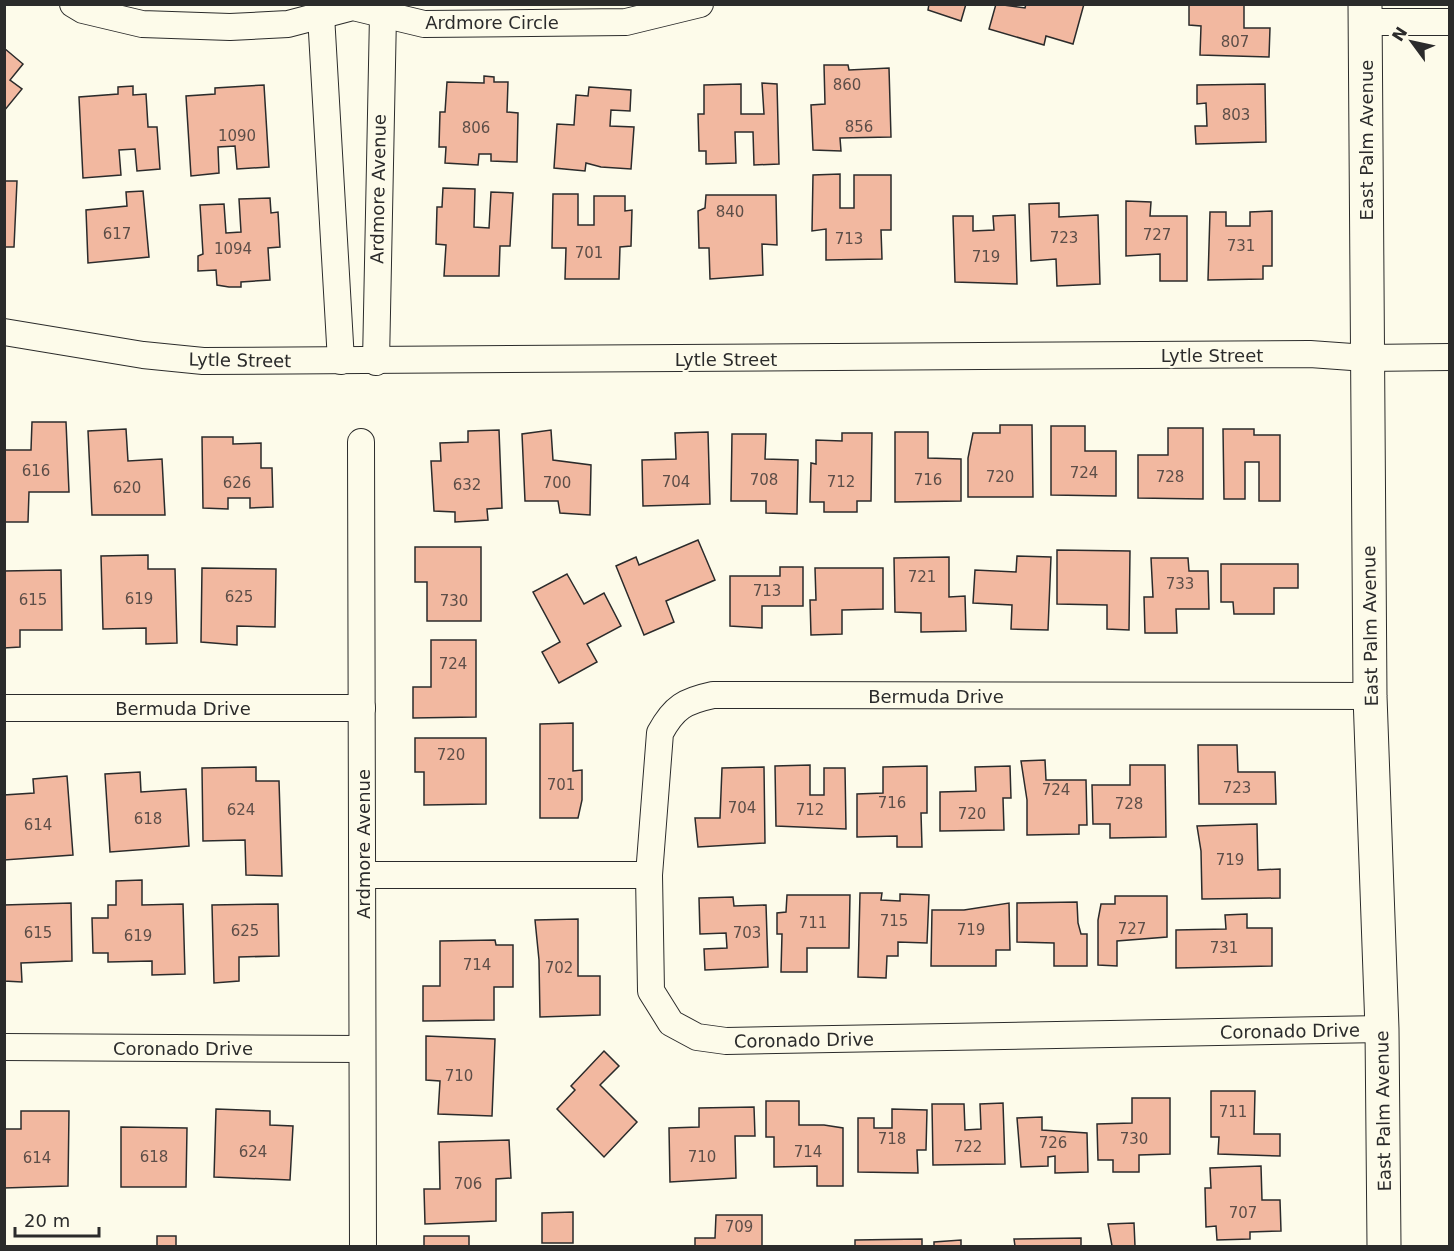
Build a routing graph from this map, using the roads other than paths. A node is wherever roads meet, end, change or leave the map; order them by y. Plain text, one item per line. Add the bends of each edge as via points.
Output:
1 (74, 4) edge
2 (700, 4) edge
3 (1365, 13) edge
4 (321, 15) junction
5 (383, 15) junction
6 (1449, 22) edge
7 (4, 332) edge
8 (1449, 357) edge
9 (1366, 358) junction
10 (341, 361) junction
11 (375, 362) junction
12 (361, 442) dead end
13 (1370, 696) junction
14 (4, 708) edge
15 (362, 708) junction
16 (363, 875) junction
17 (649, 875) junction
18 (1382, 1029) junction
19 (4, 1047) edge
20 (362, 1049) junction
21 (363, 1246) edge
22 (1384, 1246) edge

1 - 4 street, Ardmore Circle via 122,20 165,26 288,24
2 - 5 street, Ardmore Circle via 626,22 424,24
3 - 6 street
3 - 9 street, East Palm Avenue
4 - 5 street, Ardmore Circle via 353,7
4 - 10 street
5 - 11 street, Ardmore Avenue
7 - 10 street, Lytle Street via 203,361
8 - 9 street, Lytle Street
9 - 11 street, Lytle Street via 1310,354
9 - 13 street, East Palm Avenue
10 - 11 street, Lytle Street
12 - 15 street, Ardmore Avenue
13 - 17 street, Bermuda Drive via 713,695 688,701 669,717 660,733
13 - 18 street, East Palm Avenue
14 - 15 street, Bermuda Drive
15 - 16 street, Ardmore Avenue
16 - 17 street
16 - 20 street, Ardmore Avenue
17 - 18 street, Coronado Drive via 651,991 671,1023 697,1037 726,1041
18 - 22 street, East Palm Avenue
19 - 20 street, Coronado Drive
20 - 21 street, Ardmore Avenue

